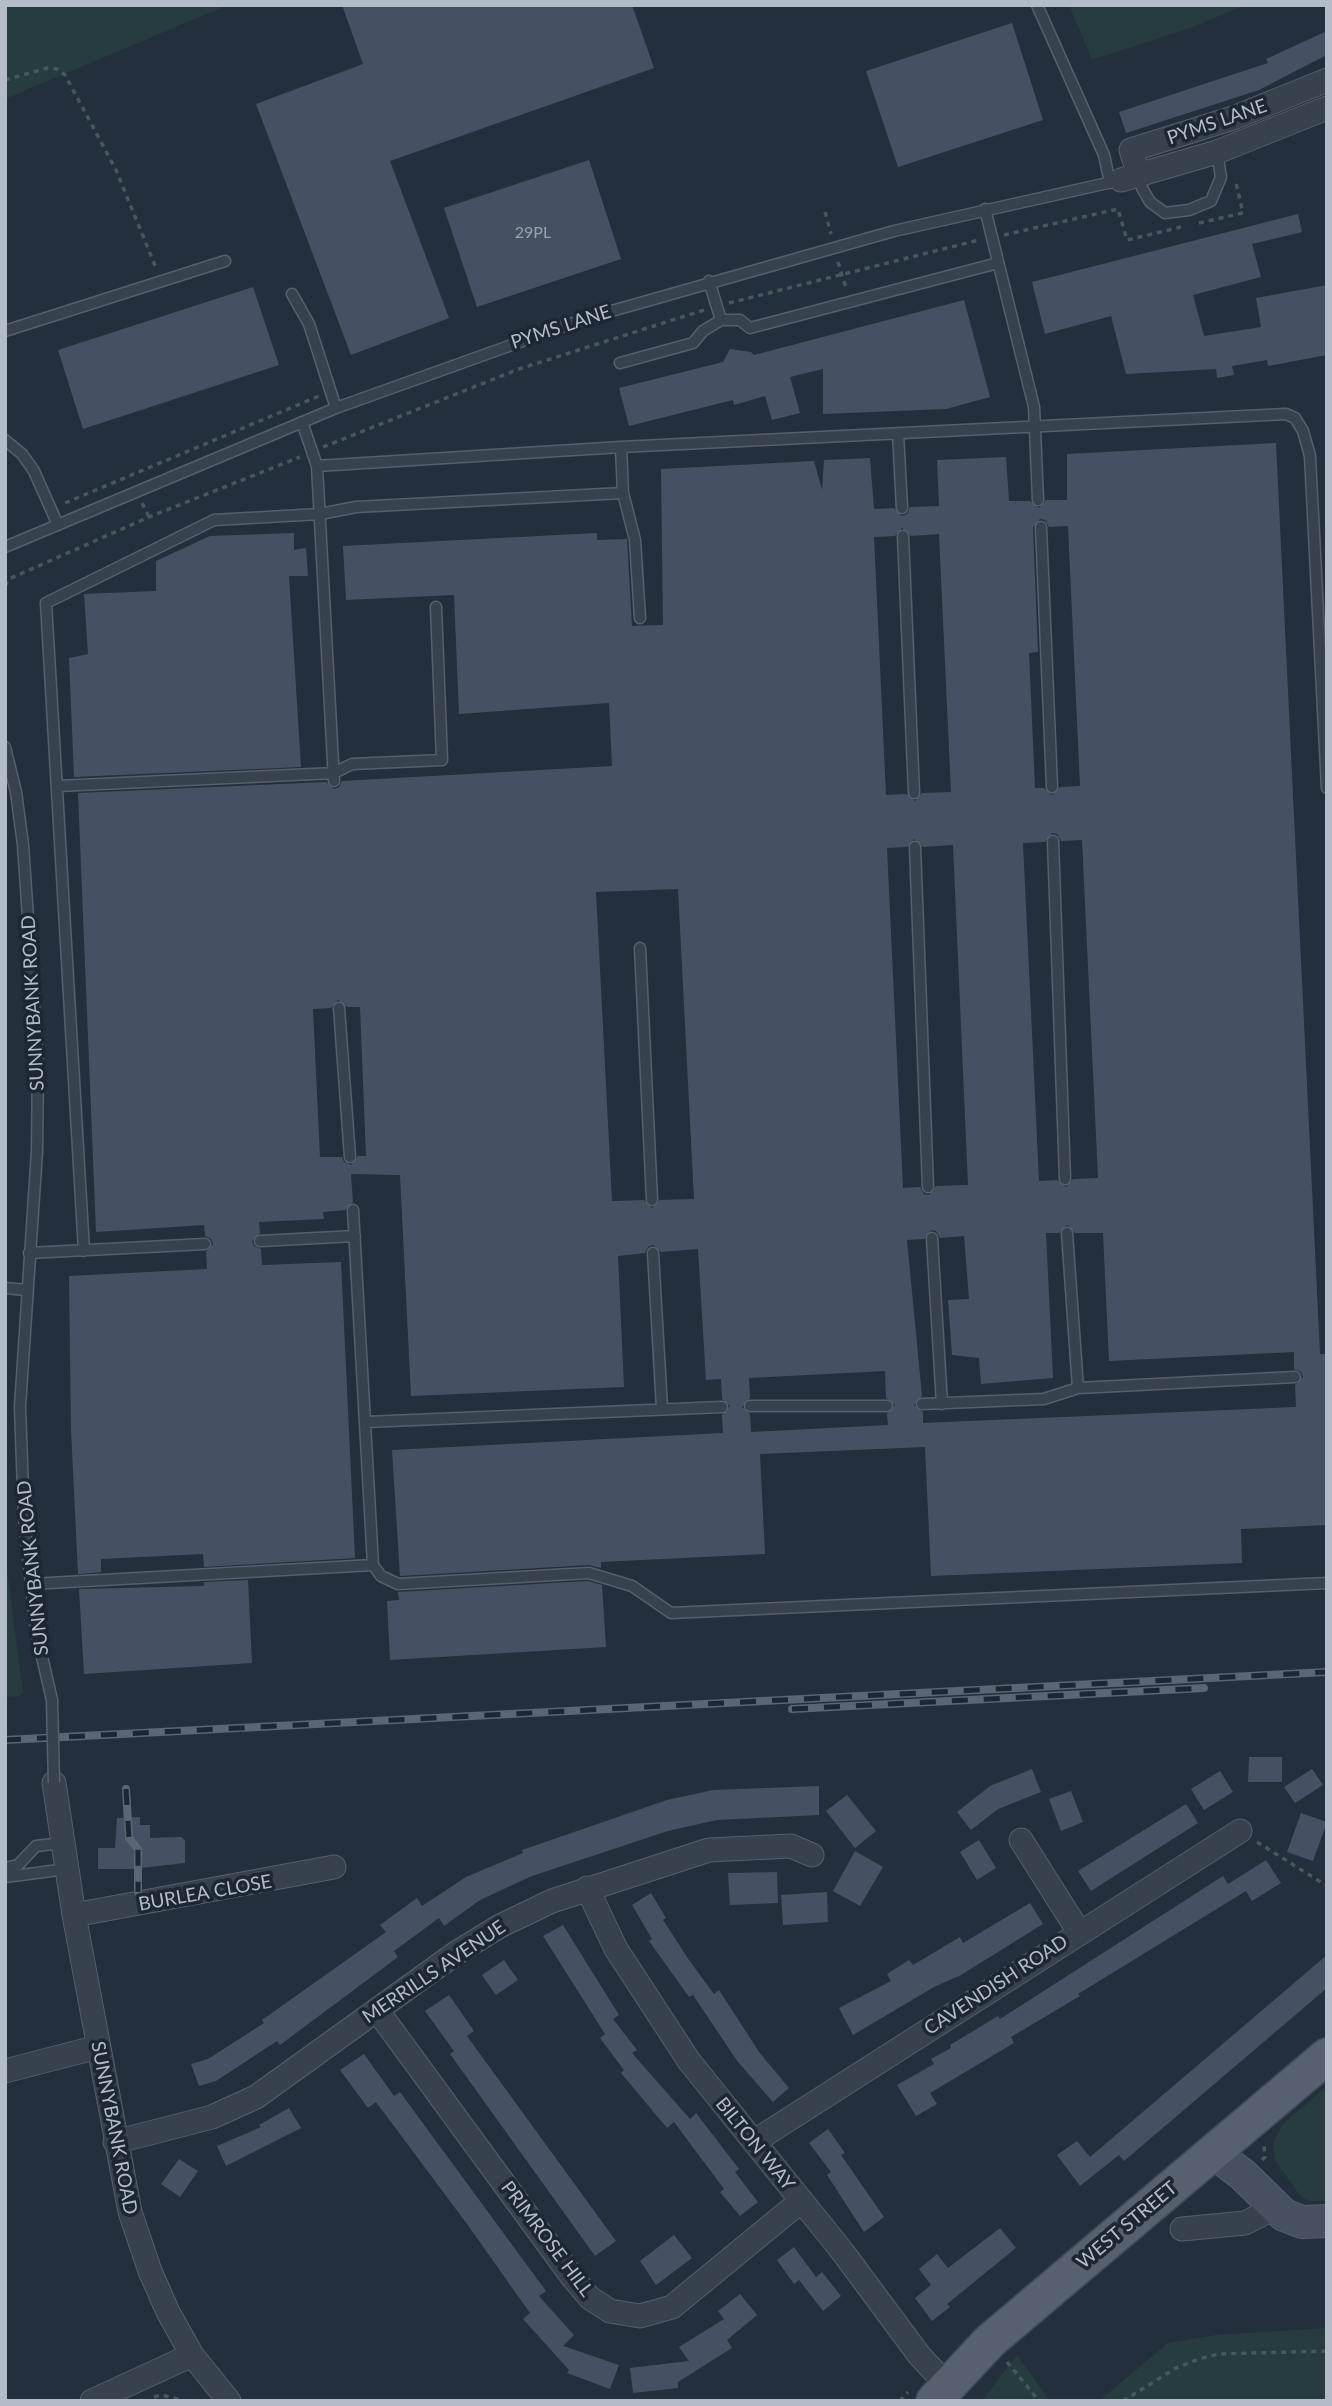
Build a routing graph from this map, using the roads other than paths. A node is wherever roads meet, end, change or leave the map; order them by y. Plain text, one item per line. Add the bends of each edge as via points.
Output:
1 (1037, 5) edge
2 (1327, 80) edge
3 (1327, 108) edge
4 (1217, 152) junction
5 (1124, 179) junction
6 (985, 209) junction
7 (225, 261) dead end
8 (998, 263) junction
9 (709, 281) junction
10 (292, 294) dead end
11 (722, 320) junction
12 (5, 331) edge
13 (620, 363) dead end
14 (336, 408) junction
15 (302, 422) junction
16 (1037, 427) junction
17 (898, 433) junction
18 (5, 440) edge
19 (621, 447) junction
20 (317, 466) junction
21 (623, 493) junction
22 (1038, 500) dead end
23 (902, 508) dead end
24 (320, 514) junction
25 (58, 525) junction
26 (1041, 527) dead end
27 (903, 536) dead end
28 (1321, 538) edge
29 (5, 547) edge
30 (436, 607) dead end
31 (640, 618) dead end
32 (5, 747) edge
33 (334, 777) junction
34 (58, 786) junction
35 (1052, 787) dead end
36 (1327, 788) edge
37 (914, 793) dead end
38 (1053, 841) dead end
39 (915, 847) dead end
40 (640, 948) dead end
41 (339, 1008) dead end
42 (350, 1157) dead end
43 (1065, 1179) dead end
44 (928, 1187) dead end
45 (652, 1200) dead end
46 (353, 1210) dead end
47 (1067, 1233) dead end
48 (355, 1236) junction
49 (932, 1238) dead end
50 (260, 1241) dead end
51 (205, 1244) dead end
52 (84, 1251) junction
53 (29, 1253) junction
54 (653, 1253) dead end
55 (5, 1288) edge
56 (26, 1290) junction
57 (1295, 1377) dead end
58 (1078, 1388) junction
59 (922, 1404) dead end
60 (942, 1404) junction
61 (750, 1406) dead end
62 (887, 1406) dead end
63 (722, 1407) dead end
64 (662, 1408) junction
65 (366, 1422) junction
66 (373, 1565) junction
67 (1327, 1583) edge
68 (31, 1584) junction
69 (54, 1783) joint
70 (1240, 1831) road end
71 (1021, 1840) dead end
72 (63, 1843) junction
73 (812, 1855) dead end
74 (334, 1867) dead end
75 (5, 1868) edge
76 (67, 1869) junction
77 (5, 1877) edge
78 (587, 1888) junction
79 (74, 1915) junction
80 (1079, 1931) junction
81 (377, 2010) junction
82 (98, 2047) junction
83 (1327, 2056) edge
84 (5, 2071) edge
85 (755, 2141) junction
86 (115, 2142) junction
87 (1225, 2143) junction
88 (801, 2202) junction
89 (1274, 2205) junction
90 (1327, 2221) edge
91 (1182, 2229) dead end
92 (192, 2355) junction
93 (940, 2392) edge
94 (92, 2401) edge
95 (229, 2401) edge

1 - 5 lane via 1104,155
2 - 5 street, PYMS LANE via 1233,118 1131,150
3 - 4 street, PYMS LANE
4 - 5 street, PYMS LANE
4 - 5 lane via 1222,177 1211,201 1189,210 1165,213 1150,202 1142,188
5 - 6 lane, PYMS LANE
6 - 8 lane
6 - 9 lane, PYMS LANE
7 - 12 lane
8 - 11 lane via 750,328 740,320
8 - 16 lane
9 - 11 lane
9 - 14 lane, PYMS LANE via 505,345
10 - 14 lane via 309,324
11 - 13 lane via 693,343
14 - 15 lane, PYMS LANE
15 - 20 lane
15 - 25 lane, PYMS LANE
16 - 17 lane
16 - 22 lane
16 - 28 lane via 1286,414 1295,418 1303,431
17 - 19 lane
17 - 23 lane
18 - 25 lane via 34,471
19 - 20 lane
19 - 21 lane
20 - 24 lane
21 - 24 lane via 356,507
21 - 31 lane via 635,540
24 - 33 lane
24 - 34 lane via 214,520 46,603
25 - 29 lane, PYMS LANE
26 - 35 lane
27 - 37 lane
28 - 36 lane
30 - 33 lane via 442,760 352,764
32 - 53 lane, SUNNYBANK ROAD via 23,845 38,1064
33 - 34 lane
34 - 52 lane
38 - 43 lane
39 - 44 lane
40 - 45 lane
41 - 42 lane
46 - 48 lane
47 - 58 lane
48 - 50 lane
48 - 65 lane
49 - 60 lane
51 - 52 lane
52 - 53 lane
53 - 56 lane, SUNNYBANK ROAD
54 - 64 lane
55 - 56 lane
56 - 68 lane, SUNNYBANK ROAD via 20,1407
57 - 58 lane
58 - 60 lane via 1044,1399
59 - 60 lane
61 - 62 lane
63 - 64 lane
64 - 65 lane
65 - 66 lane
66 - 67 lane via 381,1576 398,1584 589,1573 632,1586 671,1613
66 - 68 lane
68 - 69 lane, SUNNYBANK ROAD, bridge via 52,1700
69 - 72 street, SUNNYBANK ROAD
70 - 80 street, CAVENDISH ROAD
71 - 80 street
72 - 75 lane via 36,1846 18,1865
72 - 76 street, SUNNYBANK ROAD
73 - 78 street, MERRILLS AVENUE via 791,1846 709,1850
74 - 79 street, BURLEA CLOSE
76 - 77 lane
76 - 79 street, SUNNYBANK ROAD
78 - 81 street, MERRILLS AVENUE via 500,1926
78 - 85 street, BILTON WAY via 616,1949 664,2026
79 - 82 street, SUNNYBANK ROAD
80 - 85 street, CAVENDISH ROAD
81 - 86 street, MERRILLS AVENUE via 239,2106
81 - 88 street, PRIMROSE HILL via 573,2278 590,2298 610,2311 640,2316 672,2307
82 - 84 street
82 - 86 street, SUNNYBANK ROAD
83 - 87 main road, WEST STREET
85 - 88 street, BILTON WAY
86 - 92 street, SUNNYBANK ROAD via 144,2255
87 - 89 street
87 - 93 main road, WEST STREET via 990,2341
88 - 93 street, BILTON WAY via 919,2354
89 - 90 street via 1292,2219
89 - 91 street via 1245,2223
92 - 94 street
92 - 95 street, SUNNYBANK ROAD

